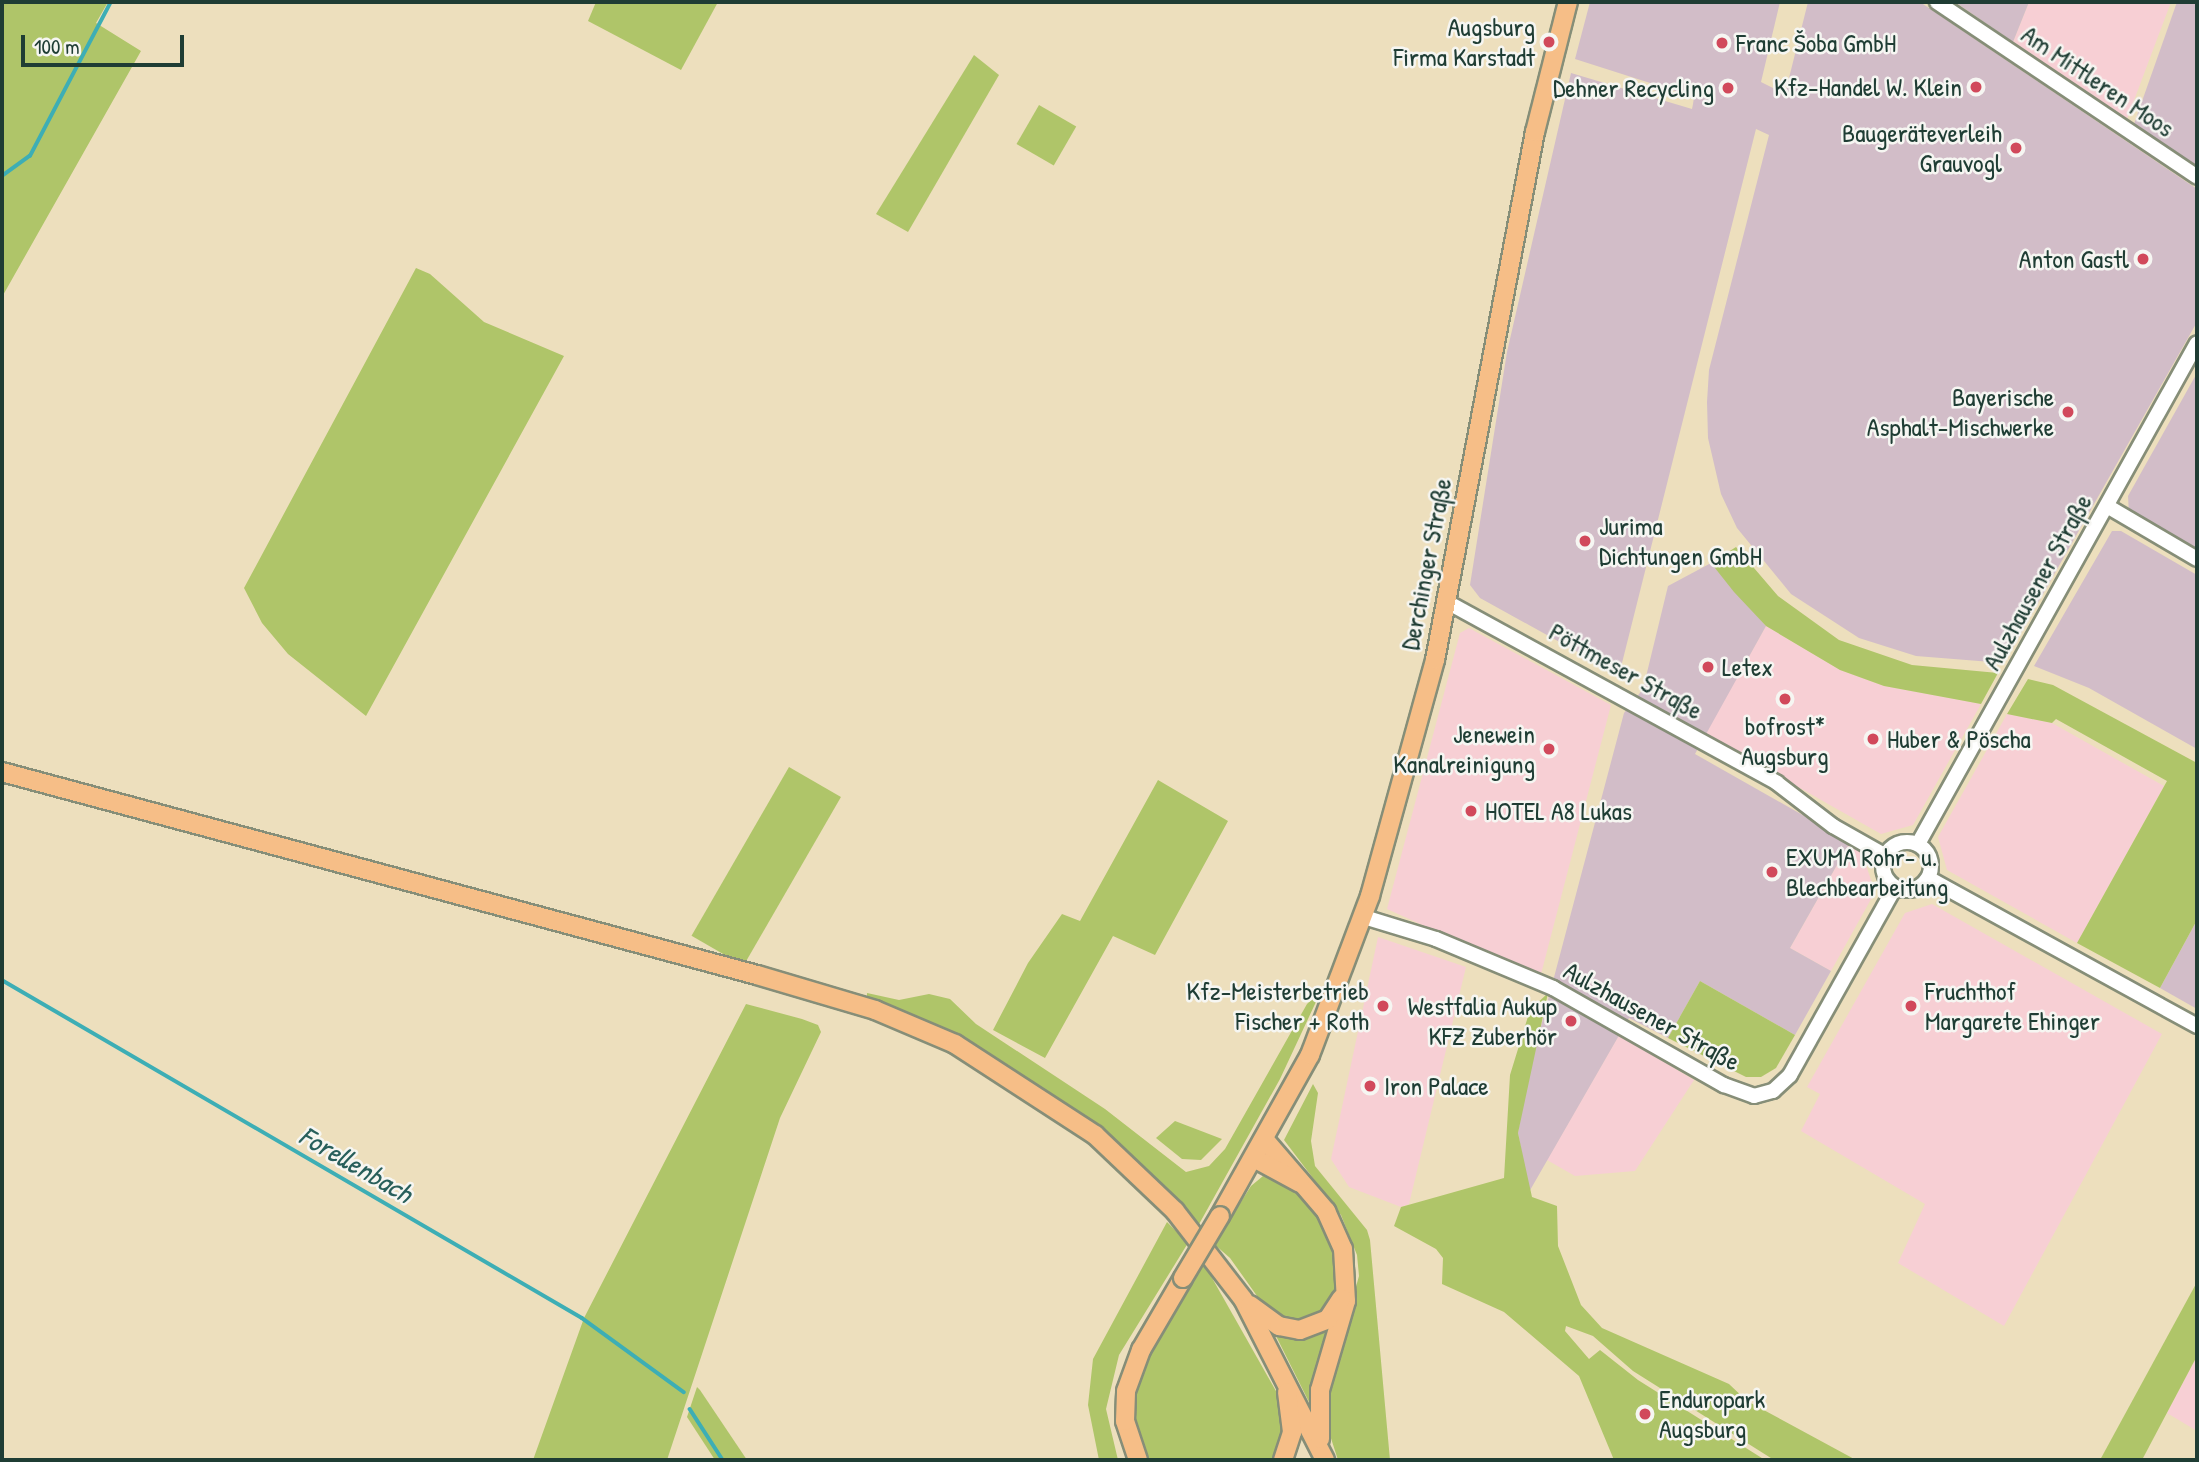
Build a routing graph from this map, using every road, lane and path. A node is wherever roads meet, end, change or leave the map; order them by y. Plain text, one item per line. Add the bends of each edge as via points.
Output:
1 (1568, 2) edge
2 (1937, 2) edge
3 (2197, 177) edge
4 (2197, 343) edge
5 (2107, 506) junction
6 (2197, 559) edge
7 (1447, 602) junction
8 (2, 772) edge
9 (1918, 844) junction
10 (1884, 855) junction
11 (1928, 878) junction
12 (1895, 887) junction
13 (1364, 917) junction
14 (2197, 1026) edge
15 (1265, 1140) junction
16 (1254, 1158) junction
17 (1307, 1187) junction
18 (1346, 1289) junction
19 (1243, 1299) junction
20 (1283, 1372) junction
21 (1323, 1453) edge
22 (1138, 1460) edge
23 (1283, 1460) edge

1 - 7 main road, Derchinger Straße via 1535,132
2 - 3 street, Am Mittleren Moos
4 - 5 street, Aulzhausener Straße
5 - 6 street
5 - 9 street, Aulzhausener Straße
7 - 10 street, Pöttmeser Straße via 1777,783 1833,826
7 - 13 main road, Derchinger Straße
8 - 19 main road via 875,1010 955,1044 1095,1135 1175,1211
9 - 10 street via 1899,843
9 - 11 street via 1929,855
10 - 12 street via 1885,877
11 - 12 street via 1917,888
11 - 14 street
12 - 13 street, Aulzhausener Straße via 1790,1075 1773,1091 1754,1096 1724,1085 1552,988 1436,939
13 - 15 main road, Derchinger Straße via 1325,1022
15 - 16 main road, Derchinger Straße
15 - 17 main road
16 - 17 main road
16 - 22 main road, Derchinger Straße, bridge via 1129,1377 1125,1421
17 - 18 main road via 1336,1230 1343,1249
18 - 19 main road via 1328,1319 1300,1329 1279,1326
18 - 21 main road via 1320,1390
19 - 20 main road
20 - 21 main road
20 - 23 main road via 1292,1421

